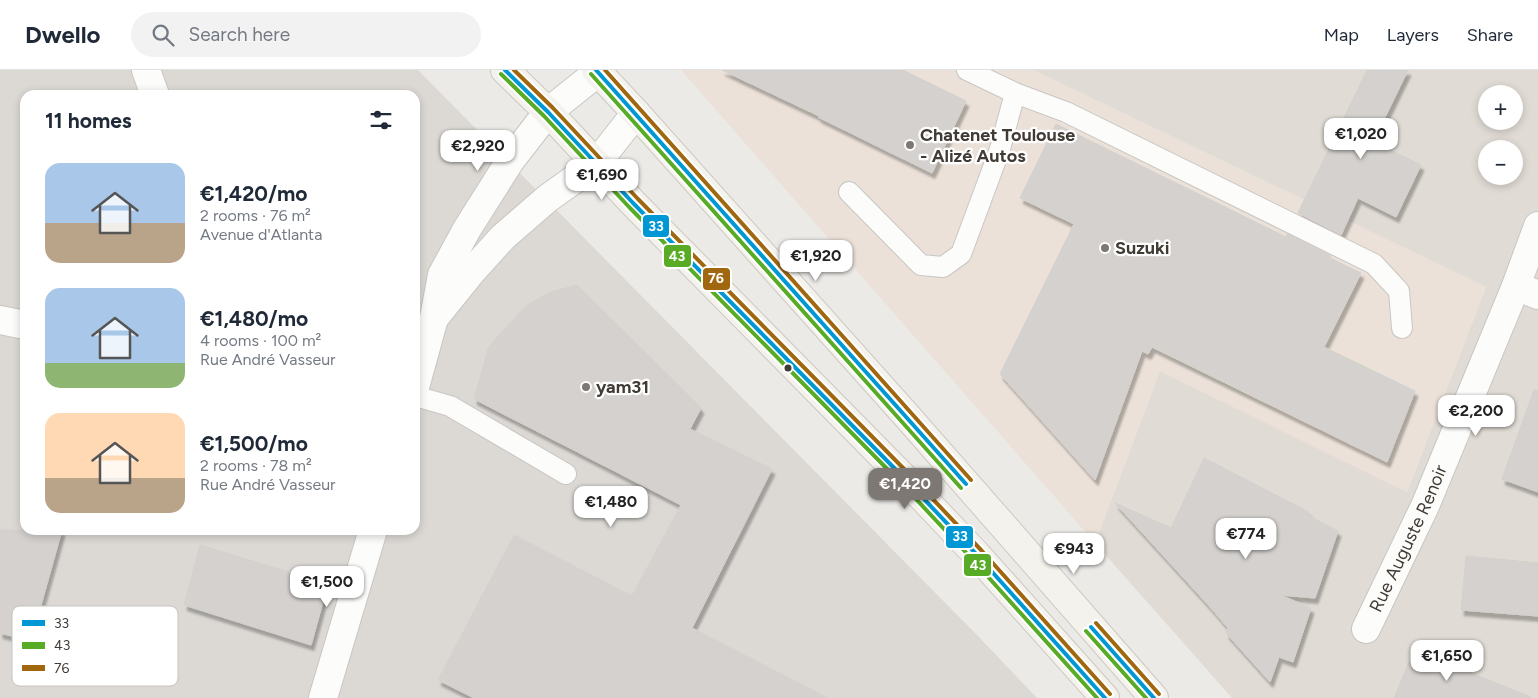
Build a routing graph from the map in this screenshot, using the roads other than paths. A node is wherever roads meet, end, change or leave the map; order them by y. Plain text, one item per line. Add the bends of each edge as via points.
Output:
1 (146, 70) edge
2 (505, 70) edge
3 (967, 70) edge
4 (597, 71) edge
5 (153, 90) edge
6 (1015, 93) junction
7 (548, 112) junction
8 (636, 113) junction
9 (596, 164) junction
10 (849, 192) dead end
11 (1538, 226) edge
12 (1527, 291) edge
13 (434, 318) junction
14 (0, 320) edge
15 (20, 325) edge
16 (1402, 328) dead end
17 (420, 369) edge
18 (420, 397) edge
19 (566, 474) dead end
20 (371, 535) edge
21 (1366, 629) dead end
22 (323, 698) edge
23 (1105, 698) edge
24 (1154, 698) edge

1 - 5 street
2 - 7 main road
3 - 6 lane
4 - 7 street
4 - 8 main road
6 - 10 lane via 1000,149 961,254 943,267 921,265
6 - 16 lane via 1066,112 1374,264 1399,291
7 - 9 main road
7 - 13 street via 510,161 467,229 442,275
8 - 9 street
8 - 24 main road
9 - 13 street via 548,198 503,237
9 - 23 main road via 905,478
11 - 12 street, Rue Auguste Renoir
12 - 21 street, Rue Auguste Renoir
13 - 17 street
14 - 15 street
18 - 19 lane via 450,406
20 - 22 street

